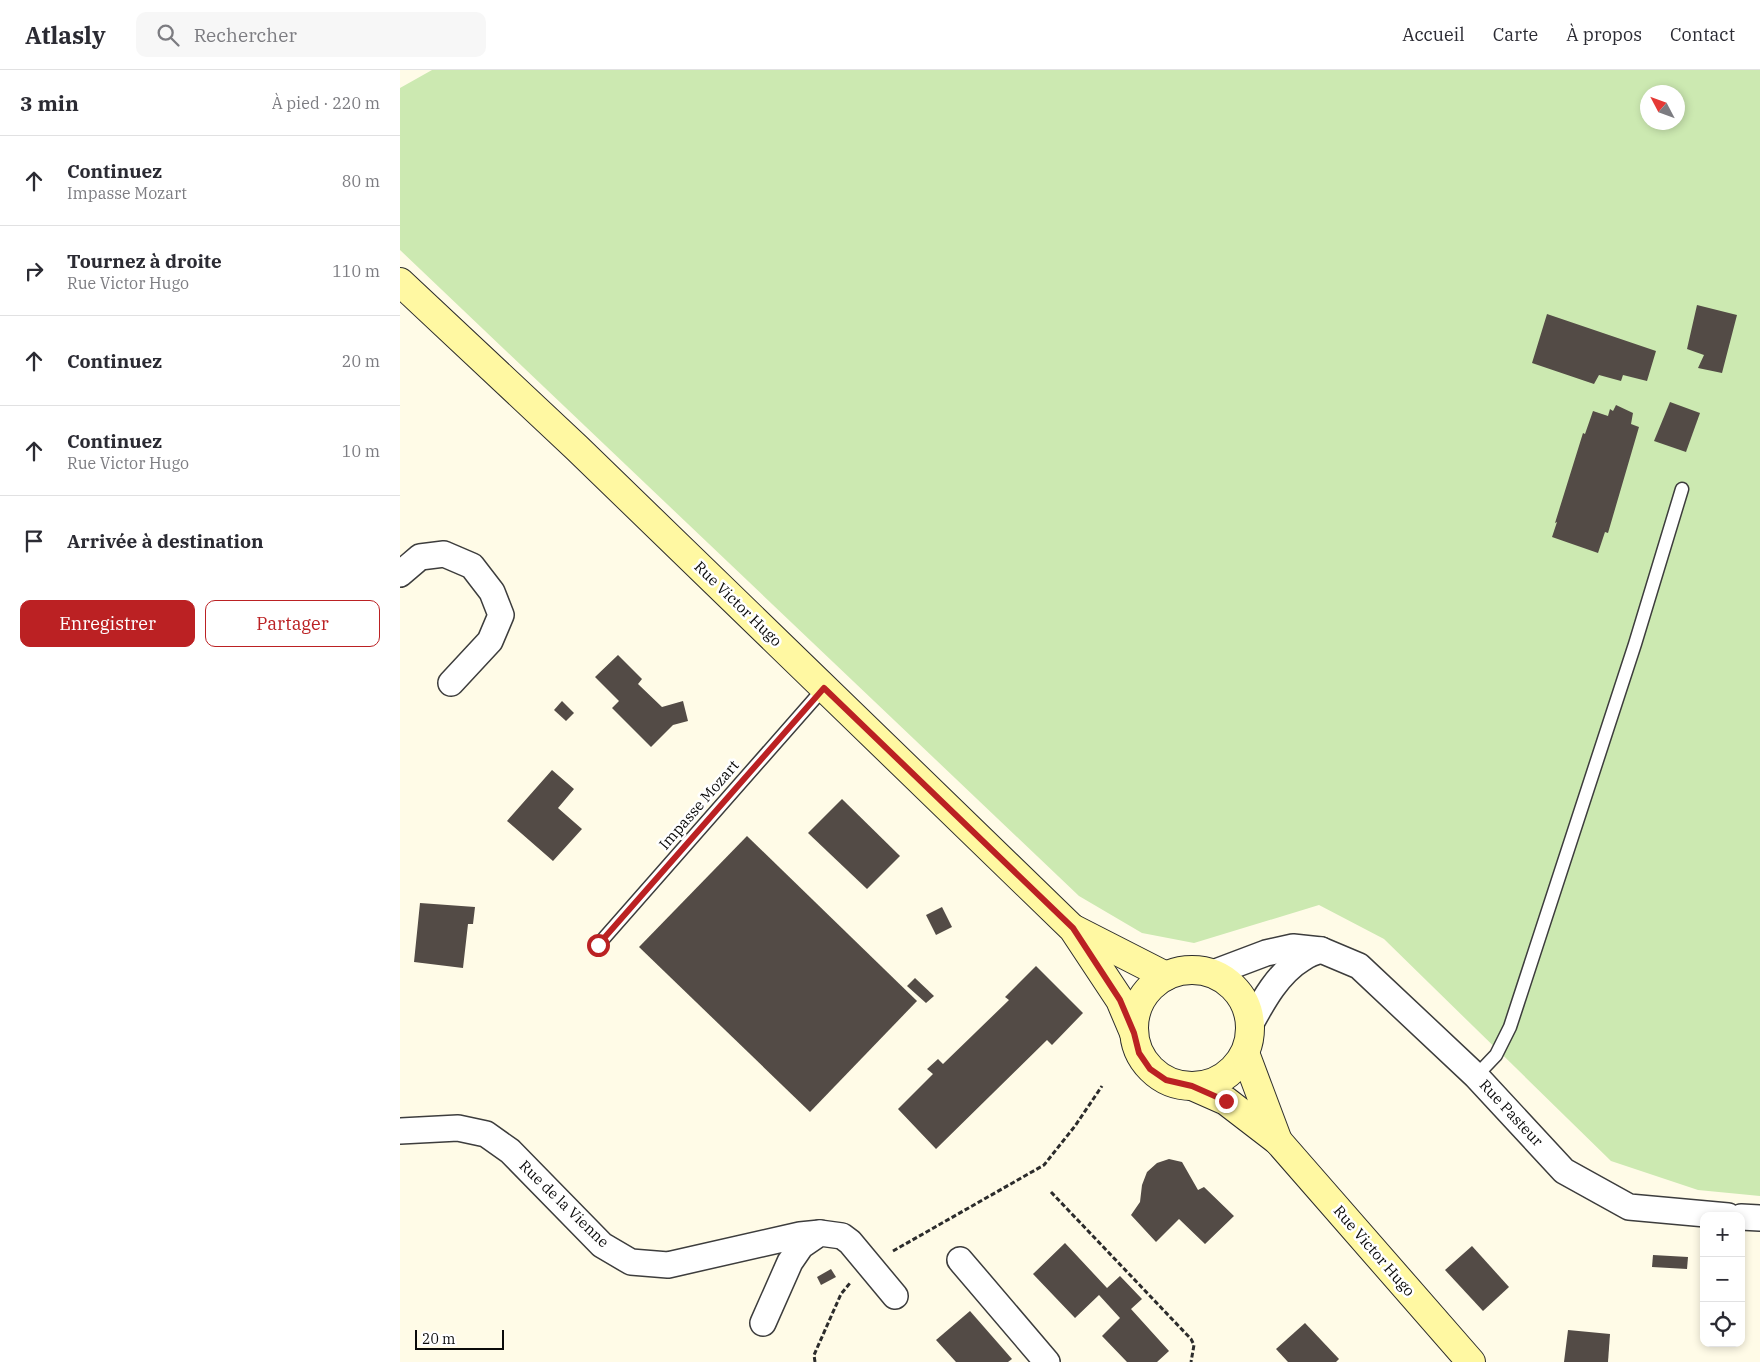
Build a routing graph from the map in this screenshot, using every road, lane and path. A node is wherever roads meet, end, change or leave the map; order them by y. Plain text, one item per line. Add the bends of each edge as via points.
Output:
1 (400, 282) edge
2 (1682, 489) dead end
3 (400, 574) edge
4 (451, 684) dead end
5 (824, 688) junction
6 (1073, 928) junction
7 (598, 945) dead end
8 (1321, 950) junction
9 (1213, 974) junction
10 (1166, 976) junction
11 (1250, 1025) junction
12 (1134, 1033) junction
13 (1245, 1054) junction
14 (1476, 1076) junction
15 (1102, 1086) dead end
16 (1192, 1086) junction
17 (400, 1131) edge
18 (1278, 1141) junction
19 (1051, 1192) dead end
20 (1700, 1213) edge
21 (1745, 1217) edge
22 (1760, 1218) edge
23 (820, 1233) junction
24 (960, 1260) dead end
25 (871, 1265) junction
26 (895, 1296) dead end
27 (764, 1323) dead end
28 (815, 1362) edge
29 (1047, 1362) edge
30 (1190, 1362) edge
31 (1471, 1362) edge

1 - 5 street, Rue Victor Hugo via 577,448
2 - 14 lane via 1510,1027 1496,1055
3 - 4 street via 420,557 444,554 472,566 492,592 501,615 490,641
5 - 6 street, Rue Victor Hugo
5 - 7 lane, Impasse Mozart
6 - 10 street, Rue Victor Hugo
6 - 12 street, Rue Victor Hugo via 1120,1000
8 - 9 street, Rue Pasteur via 1293,947 1266,953
8 - 11 street via 1303,958 1283,975
8 - 14 street, Rue Pasteur via 1359,966
9 - 10 street via 1183,970
9 - 11 street via 1232,984 1241,995
10 - 12 street via 1145,995 1136,1013
11 - 13 street
12 - 16 street via 1139,1053 1150,1069 1166,1080
13 - 16 street via 1226,1076 1212,1083
13 - 18 street, Rue Victor Hugo
14 - 20 street, Rue Pasteur via 1564,1170 1629,1207
15 - 25 path via 1044,1164
16 - 18 street, Rue Victor Hugo via 1226,1101
17 - 23 street, Rue de la Vienne via 458,1128 486,1134 510,1150 602,1245 631,1262 668,1265
18 - 31 street, Rue Victor Hugo
19 - 30 path via 1191,1339 1194,1345
21 - 22 street
23 - 25 street, Rue de la Vienne via 842,1236
23 - 27 street via 801,1246 790,1262
24 - 29 street
25 - 26 street, Rue de la Vienne
25 - 28 path via 841,1294 814,1355

